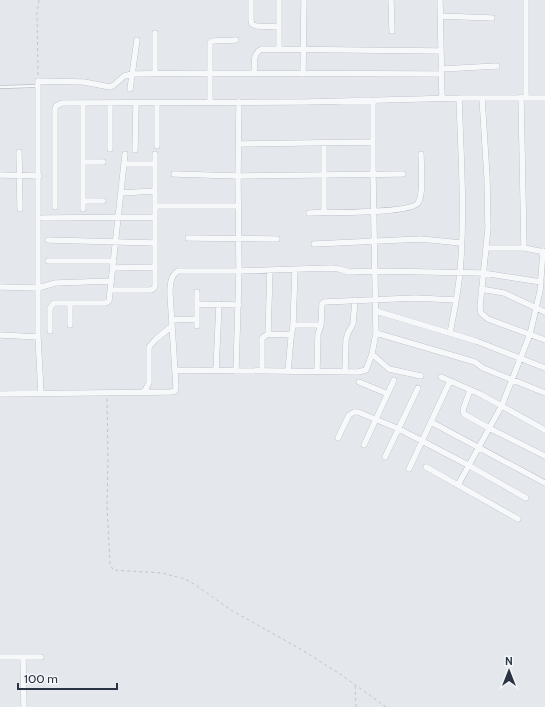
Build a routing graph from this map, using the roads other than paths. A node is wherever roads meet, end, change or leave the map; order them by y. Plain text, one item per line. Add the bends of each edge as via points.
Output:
1 (251, 0) edge
2 (280, 0) edge
3 (304, 0) edge
4 (391, 0) edge
5 (440, 0) edge
6 (526, 0) edge
7 (440, 16) junction
8 (492, 18) dead end
9 (280, 27) junction
10 (392, 31) dead end
11 (155, 33) dead end
12 (137, 40) dead end
13 (236, 40) dead end
14 (279, 50) junction
15 (303, 50) junction
16 (441, 51) junction
17 (497, 66) dead end
18 (441, 71) junction
19 (155, 73) junction
20 (210, 73) junction
21 (254, 73) junction
22 (132, 74) junction
23 (303, 74) junction
24 (38, 84) junction
25 (0, 87) edge
26 (130, 89) dead end
27 (524, 97) junction
28 (442, 98) junction
29 (459, 98) junction
30 (482, 98) junction
31 (545, 98) edge
32 (373, 100) junction
33 (210, 102) junction
34 (239, 102) junction
35 (83, 104) junction
36 (110, 104) junction
37 (136, 104) junction
38 (157, 104) junction
39 (373, 142) junction
40 (324, 143) junction
41 (239, 144) junction
42 (157, 146) dead end
43 (110, 149) dead end
44 (134, 150) dead end
45 (19, 152) dead end
46 (125, 154) dead end
47 (155, 154) dead end
48 (421, 154) dead end
49 (84, 162) junction
50 (103, 162) dead end
51 (124, 164) junction
52 (155, 164) junction
53 (174, 174) dead end
54 (373, 174) junction
55 (403, 174) dead end
56 (0, 176) edge
57 (20, 176) junction
58 (39, 176) junction
59 (238, 176) junction
60 (324, 176) junction
61 (155, 191) junction
62 (121, 193) junction
63 (83, 201) junction
64 (103, 201) dead end
65 (155, 206) junction
66 (239, 206) junction
67 (55, 207) dead end
68 (20, 208) dead end
69 (83, 208) dead end
70 (374, 211) junction
71 (324, 212) junction
72 (309, 213) dead end
73 (155, 217) junction
74 (43, 218) dead end
75 (118, 218) junction
76 (188, 238) dead end
77 (239, 239) junction
78 (48, 240) dead end
79 (277, 240) dead end
80 (116, 242) junction
81 (375, 242) junction
82 (155, 243) junction
83 (461, 243) junction
84 (314, 244) dead end
85 (486, 248) junction
86 (524, 248) junction
87 (544, 252) edge
88 (48, 261) dead end
89 (114, 261) junction
90 (155, 267) junction
91 (113, 268) junction
92 (270, 270) junction
93 (295, 270) junction
94 (239, 271) junction
95 (375, 271) junction
96 (460, 272) junction
97 (483, 273) junction
98 (112, 281) junction
99 (541, 282) junction
100 (0, 287) edge
101 (38, 288) junction
102 (482, 289) junction
103 (111, 290) junction
104 (543, 291) edge
105 (197, 292) dead end
106 (376, 299) junction
107 (355, 300) junction
108 (456, 300) junction
109 (70, 303) junction
110 (197, 304) junction
111 (219, 304) junction
112 (239, 305) junction
113 (537, 309) junction
114 (376, 311) junction
115 (545, 312) edge
116 (197, 319) junction
117 (172, 323) junction
118 (70, 325) dead end
119 (293, 325) junction
120 (321, 325) junction
121 (197, 326) dead end
122 (50, 331) dead end
123 (376, 333) junction
124 (450, 333) junction
125 (268, 334) junction
126 (530, 334) junction
127 (0, 335) edge
128 (291, 335) junction
129 (38, 337) junction
130 (545, 340) edge
131 (372, 354) junction
132 (520, 358) junction
133 (545, 368) edge
134 (175, 370) junction
135 (216, 370) junction
136 (236, 371) junction
137 (262, 371) junction
138 (288, 371) junction
139 (317, 371) junction
140 (345, 372) junction
141 (421, 376) dead end
142 (441, 377) dead end
143 (394, 380) dead end
144 (511, 380) junction
145 (450, 381) junction
146 (359, 382) dead end
147 (418, 388) dead end
148 (470, 390) junction
149 (144, 392) junction
150 (41, 393) junction
151 (545, 393) edge
152 (0, 394) edge
153 (388, 394) junction
154 (502, 405) junction
155 (377, 420) junction
156 (431, 422) junction
157 (489, 428) junction
158 (544, 428) edge
159 (399, 429) junction
160 (338, 438) dead end
161 (422, 441) junction
162 (364, 445) dead end
163 (479, 447) junction
164 (545, 456) edge
165 (385, 457) dead end
166 (468, 465) junction
167 (426, 467) dead end
168 (409, 469) dead end
169 (545, 483) edge
170 (458, 485) junction
171 (526, 498) dead end
172 (518, 518) dead end
173 (41, 656) dead end
174 (0, 657) edge
175 (23, 657) junction
176 (24, 707) edge

1 - 9 street via 252,24
2 - 9 street
3 - 15 street
4 - 10 street
5 - 7 street
6 - 27 street
7 - 8 street
7 - 16 street
9 - 14 street
11 - 19 street
12 - 22 street
13 - 20 street via 210,42
14 - 15 street
14 - 21 street via 262,49 256,52
15 - 16 street
15 - 23 street
16 - 18 street
17 - 18 street
18 - 23 street
18 - 28 street
19 - 20 street
19 - 22 street
20 - 21 street
20 - 33 street
21 - 23 street
22 - 24 street via 124,76 110,86 84,82
22 - 26 street
24 - 25 lane
24 - 58 street
27 - 30 street
27 - 31 street
27 - 86 street
28 - 29 street
28 - 32 street
29 - 30 street
29 - 83 street
30 - 85 street via 487,177
32 - 34 street
32 - 39 street
33 - 34 street
33 - 38 street
34 - 41 street
35 - 36 street
35 - 49 street
35 - 67 street via 62,103 56,106
36 - 37 street
36 - 43 street
37 - 38 street
37 - 44 street
38 - 42 street
39 - 40 street
39 - 54 street
40 - 41 street
40 - 60 street
41 - 59 street
45 - 57 street
46 - 51 street
47 - 52 street
48 - 70 street via 421,194 418,203 409,208
49 - 50 street
49 - 63 street
51 - 52 street
51 - 62 street
52 - 61 street
53 - 59 street
54 - 55 street
54 - 60 street
54 - 70 street
56 - 57 street
57 - 58 street
57 - 68 street
58 - 101 street
59 - 60 street
59 - 66 street
60 - 71 street
61 - 62 street
61 - 65 street
62 - 75 street
63 - 64 street
63 - 69 street
65 - 66 street
65 - 73 street
66 - 77 street
70 - 71 street
70 - 81 street
71 - 72 street
73 - 75 street
73 - 82 street
74 - 75 street
75 - 80 street
76 - 77 street
77 - 79 street
77 - 94 street
78 - 80 street
80 - 82 street
80 - 89 street
81 - 83 street via 421,239
81 - 84 street
81 - 95 street
82 - 90 street
83 - 96 street
85 - 86 street
85 - 97 street
86 - 87 street
87 - 99 street
88 - 89 street
89 - 91 street
90 - 91 street
90 - 103 street via 153,290
91 - 98 street
92 - 93 street
92 - 94 street
92 - 125 street
93 - 95 street via 331,268 349,272
93 - 119 street
94 - 112 street
94 - 117 street via 182,270 174,273 170,286
95 - 96 street
95 - 106 street
96 - 97 street
96 - 108 street
97 - 99 street
97 - 102 street
98 - 101 street via 55,283
98 - 103 street
99 - 104 street
100 - 101 street
101 - 129 street
102 - 113 street via 504,293
102 - 126 street via 482,315
103 - 109 street via 109,301 106,303
104 - 113 street
105 - 110 street
106 - 107 street
106 - 108 street
106 - 114 street
107 - 120 street via 323,303
107 - 140 street via 353,324 346,340
108 - 124 street
109 - 118 street
109 - 122 street via 54,303 50,306
110 - 111 street
110 - 116 street
111 - 112 street
111 - 135 street
112 - 136 street
113 - 115 street
113 - 126 street
114 - 123 street
114 - 124 street
116 - 117 street
116 - 121 street
117 - 134 street
117 - 149 street via 149,347 149,383
119 - 120 street
119 - 128 street
120 - 139 street via 318,334
123 - 131 street
123 - 144 street via 475,362
124 - 132 street
125 - 128 street
125 - 137 street via 262,340
126 - 130 street
126 - 132 street
127 - 129 street
128 - 138 street
129 - 150 street
131 - 140 street via 366,370
131 - 141 street via 389,369
132 - 133 street
132 - 144 street
134 - 135 street
134 - 149 street via 175,391
135 - 136 street
136 - 137 street
137 - 138 street
138 - 139 street
139 - 140 street
142 - 145 street
143 - 153 street
144 - 151 street
144 - 154 street
145 - 148 street
145 - 156 street
146 - 153 street
147 - 159 street
148 - 154 street
148 - 157 street via 463,412
149 - 150 street
150 - 152 street
153 - 155 street
154 - 157 street
154 - 158 street
155 - 159 street
155 - 160 street via 358,412 351,413
155 - 162 street
156 - 161 street
156 - 163 street
157 - 163 street
157 - 164 street
159 - 161 street
159 - 165 street
161 - 166 street
161 - 168 street
163 - 166 street
163 - 169 street
166 - 170 street
166 - 171 street
167 - 170 street
170 - 172 street
173 - 175 street
174 - 175 street
175 - 176 street

